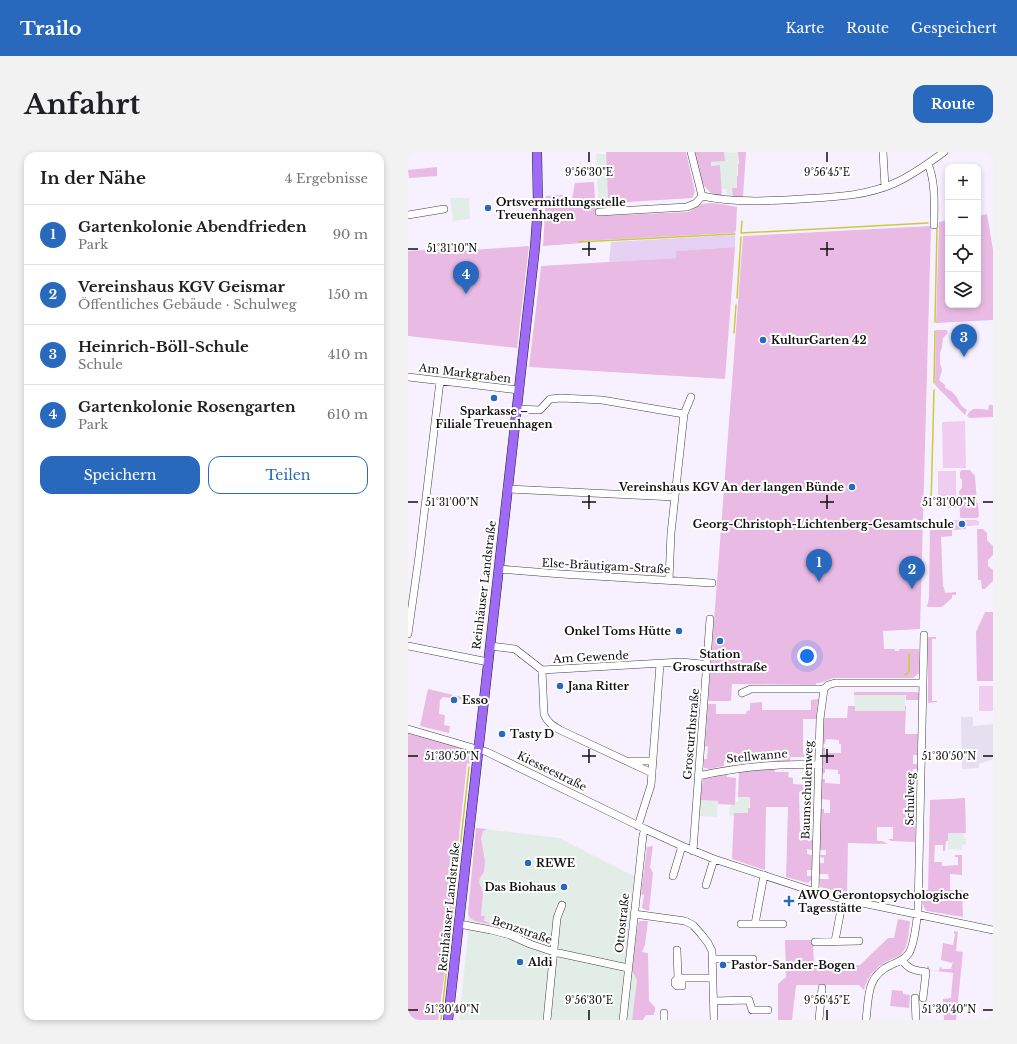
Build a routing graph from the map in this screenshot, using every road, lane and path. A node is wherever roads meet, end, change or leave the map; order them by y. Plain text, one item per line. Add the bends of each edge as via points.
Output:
1 (537, 152) edge
2 (691, 152) edge
3 (883, 152) edge
4 (944, 152) edge
5 (928, 164) junction
6 (885, 187) junction
7 (702, 196) junction
8 (444, 209) dead end
9 (599, 212) dead end
10 (408, 215) edge
11 (934, 225) dead end
12 (408, 377) edge
13 (440, 381) junction
14 (519, 390) junction
15 (691, 397) dead end
16 (517, 409) junction
17 (684, 414) junction
18 (507, 489) junction
19 (674, 497) junction
20 (499, 569) junction
21 (668, 580) junction
22 (712, 583) dead end
23 (710, 619) dead end
24 (408, 634) edge
25 (924, 635) dead end
26 (408, 646) edge
27 (490, 646) junction
28 (488, 662) junction
29 (660, 664) junction
30 (702, 664) dead end
31 (542, 670) junction
32 (923, 683) junction
33 (824, 689) junction
34 (742, 693) dead end
35 (408, 729) edge
36 (478, 749) junction
37 (625, 760) junction
38 (653, 761) junction
39 (819, 765) junction
40 (652, 773) junction
41 (698, 776) junction
42 (641, 827) junction
43 (682, 846) junction
44 (693, 850) junction
45 (714, 859) junction
46 (764, 875) junction
47 (673, 876) dead end
48 (706, 885) dead end
49 (815, 892) junction
50 (843, 899) junction
51 (562, 905) dead end
52 (634, 914) junction
53 (917, 915) junction
54 (459, 924) junction
55 (741, 924) dead end
56 (755, 924) junction
57 (784, 924) dead end
58 (993, 930) edge
59 (835, 941) junction
60 (859, 941) dead end
61 (815, 942) dead end
62 (677, 950) dead end
63 (554, 952) junction
64 (713, 959) junction
65 (753, 959) dead end
66 (902, 960) junction
67 (628, 968) junction
68 (713, 978) junction
69 (822, 988) dead end
70 (915, 998) dead end
71 (923, 998) dead end
72 (714, 1001) junction
73 (768, 1010) dead end
74 (448, 1020) edge
75 (547, 1020) edge
76 (623, 1020) edge
77 (714, 1020) edge
78 (818, 1020) edge
79 (866, 1020) edge
80 (916, 1020) edge

1 - 14 main road, Reinhäuser Landstraße via 538,206 535,247
2 - 7 street
3 - 6 street
4 - 5 street
5 - 6 street
5 - 11 street via 934,190
6 - 7 street via 855,194 741,202
7 - 9 street via 696,203 686,207
8 - 10 street
12 - 13 street, Am Markgraben
13 - 14 street, Am Markgraben
13 - 24 street
14 - 16 main road, Reinhäuser Landstraße
15 - 17 street
16 - 17 street via 540,410 552,398 567,398 610,401
16 - 18 main road, Reinhäuser Landstraße
17 - 19 street
18 - 19 street
18 - 20 main road, Reinhäuser Landstraße
19 - 21 street
20 - 21 street, Else-Bräutigam-Straße
20 - 27 main road, Reinhäuser Landstraße
21 - 22 street, Else-Bräutigam-Straße
23 - 41 street, Groscurthstraße
25 - 32 street, Schulweg
26 - 28 street
27 - 28 main road, Reinhäuser Landstraße
27 - 31 street, Am Gewende via 515,649
28 - 36 main road, Reinhäuser Landstraße
29 - 30 street, Am Gewende
29 - 31 street, Am Gewende
29 - 38 street, Ottostraße
31 - 37 street via 546,720 560,730
32 - 33 street via 835,683
32 - 53 street, Schulweg
33 - 34 street via 751,689
33 - 39 street, Baumschulenweg via 820,719
35 - 36 street, Kiesseestraße
36 - 42 street, Kiesseestraße
36 - 54 main road, Reinhäuser Landstraße
37 - 38 street
37 - 40 street
38 - 40 street, Ottostraße
39 - 41 street, Stellwanne via 757,765
39 - 49 street, Baumschulenweg
40 - 42 street, Ottostraße
41 - 44 street, Groscurthstraße
42 - 43 street, Kiesseestraße
42 - 52 street, Ottostraße
43 - 44 street, Kiesseestraße
43 - 47 street
44 - 45 street, Kiesseestraße
45 - 46 street, Kiesseestraße
45 - 48 street
46 - 49 street, Kiesseestraße
46 - 56 street
49 - 50 street, Kiesseestraße
50 - 53 street, Kiesseestraße
50 - 59 street
51 - 63 street, Benzstraße via 557,918
52 - 64 street via 680,919 690,923 708,943
52 - 67 street, Ottostraße
53 - 58 street, Kiesseestraße
53 - 66 street via 910,951
54 - 63 street, Benzstraße via 510,935
54 - 74 main road, Reinhäuser Landstraße
55 - 56 street
56 - 57 street
59 - 60 street
59 - 61 street
62 - 68 street via 680,978
63 - 67 street, Benzstraße
63 - 75 street, Benzstraße
64 - 65 street
64 - 68 street
66 - 71 street via 907,968 926,972
66 - 79 street via 882,970 874,978 870,988
67 - 76 street, Ottostraße
68 - 72 street
69 - 78 street
70 - 80 street
72 - 73 street via 749,1000 752,1010
72 - 77 street

